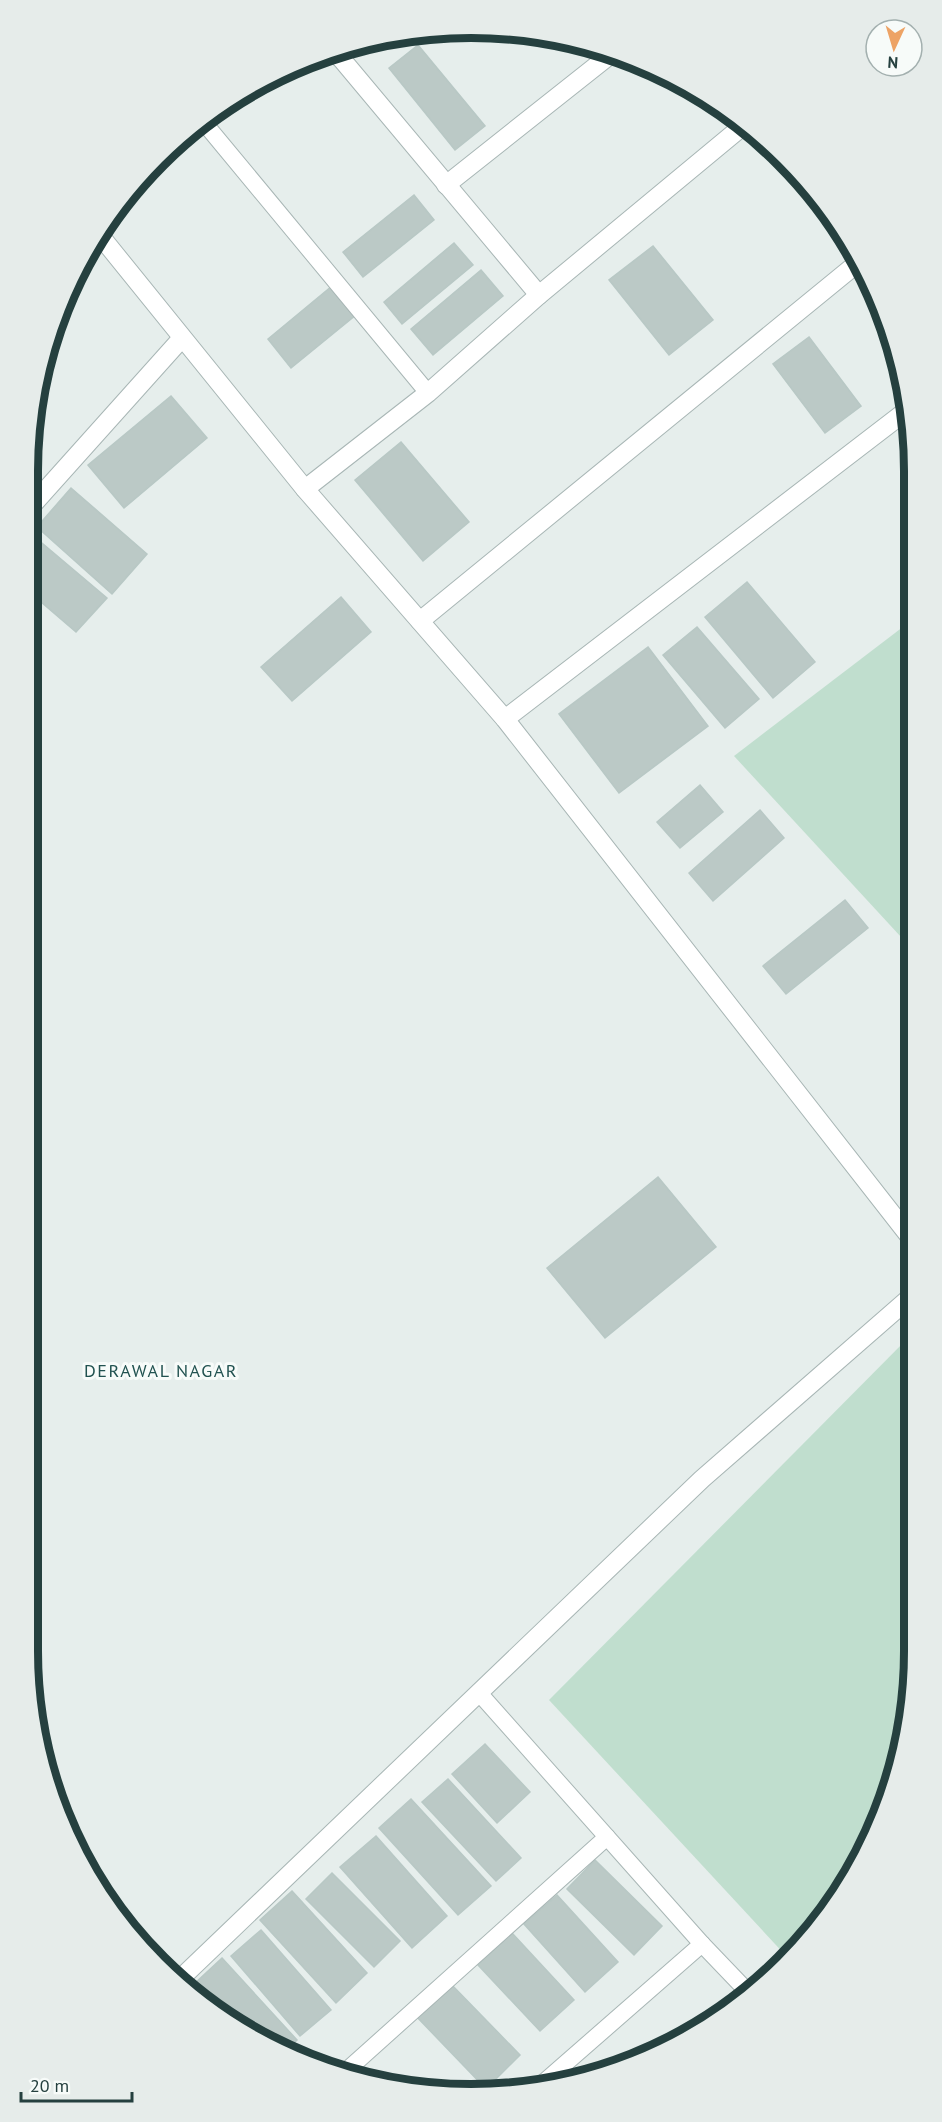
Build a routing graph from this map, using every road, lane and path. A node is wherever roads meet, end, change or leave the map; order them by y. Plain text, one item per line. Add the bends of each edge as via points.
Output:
1 (340, 58) edge
2 (605, 59) edge
3 (208, 126) edge
4 (738, 130) edge
5 (446, 185) junction
6 (105, 240) edge
7 (853, 267) edge
8 (539, 295) junction
9 (182, 338) junction
10 (428, 393) junction
11 (901, 415) edge
12 (305, 489) junction
13 (38, 499) edge
14 (420, 621) junction
15 (505, 719) junction
16 (904, 1229) edge
17 (904, 1303) edge
18 (480, 1694) junction
19 (607, 1837) junction
20 (702, 1944) junction
21 (184, 1976) edge
22 (744, 1988) edge
23 (350, 2067) edge
24 (551, 2077) edge

1 - 5 street
2 - 5 street
3 - 10 lane
4 - 8 street
5 - 8 street
6 - 9 street
7 - 14 street
8 - 10 street
9 - 12 street
9 - 13 street
10 - 12 street
11 - 15 street
12 - 14 street
14 - 15 street
15 - 16 street
17 - 18 street via 702,1479
18 - 19 lane
18 - 21 street
19 - 20 lane
19 - 23 lane
20 - 22 lane
20 - 24 lane

